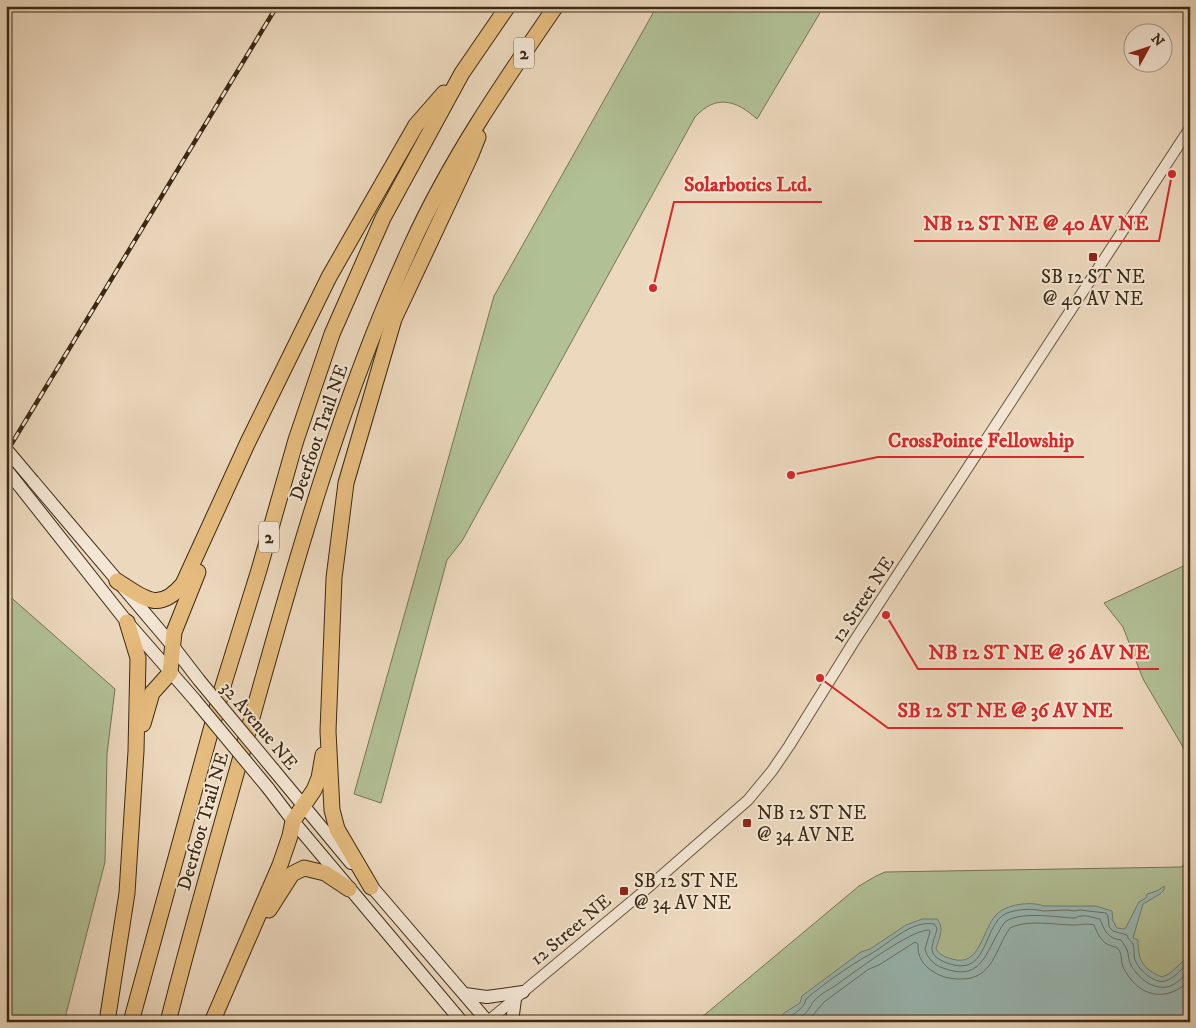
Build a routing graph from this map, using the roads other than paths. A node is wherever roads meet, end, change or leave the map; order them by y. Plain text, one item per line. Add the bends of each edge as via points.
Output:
1 (508, 6) edge
2 (556, 6) edge
3 (462, 73) junction
4 (492, 99) junction
5 (1190, 128) edge
6 (248, 442) junction
7 (6, 449) edge
8 (6, 469) edge
9 (117, 581) junction
10 (127, 622) junction
11 (172, 645) junction
12 (170, 673) junction
13 (328, 731) junction
14 (136, 751) junction
15 (303, 805) junction
16 (293, 821) junction
17 (371, 887) junction
18 (349, 889) junction
19 (227, 988) junction
20 (465, 994) junction
21 (519, 995) junction
22 (488, 1021) edge
23 (107, 1022) edge
24 (131, 1022) edge
25 (168, 1022) edge
26 (212, 1022) edge
27 (462, 1022) edge
28 (512, 1022) edge

1 - 3 highway, Deerfoot Trail NE / 2
2 - 4 highway, Deerfoot Trail NE / 2
3 - 6 highway via 416,125 329,277
3 - 24 highway, Deerfoot Trail NE / 2 via 383,218 332,334 296,440 223,686
4 - 13 highway via 470,157 394,319 346,483 334,578
4 - 25 highway, Deerfoot Trail NE / 2 via 454,162 412,244 370,341 325,470 267,662
5 - 21 street, 12 Street NE via 772,771 748,800
6 - 9 highway via 183,584 175,593 168,599 151,600
6 - 11 highway via 174,632
7 - 9 main road, 32 Avenue NE, bridge
8 - 10 main road, 32 Avenue NE
9 - 11 main road, 32 Avenue NE
10 - 12 main road, 32 Avenue NE
10 - 14 highway via 138,658
11 - 12 highway
11 - 15 main road, 32 Avenue NE, bridge
12 - 14 highway via 152,693
12 - 16 main road, 32 Avenue NE, bridge
13 - 15 highway via 319,778
13 - 17 highway via 332,810 337,829
14 - 23 highway via 127,893
15 - 16 highway
15 - 17 main road, 32 Avenue NE
16 - 18 main road, 32 Avenue NE
16 - 19 highway via 280,866
17 - 20 main road, 32 Avenue NE
18 - 19 highway via 325,873 314,870 304,868 292,874 274,900
18 - 27 main road, 32 Avenue NE
19 - 26 highway
20 - 21 main road via 487,997
20 - 22 main road, 32 Avenue NE
21 - 22 street, 12 Street NE
21 - 28 main road

